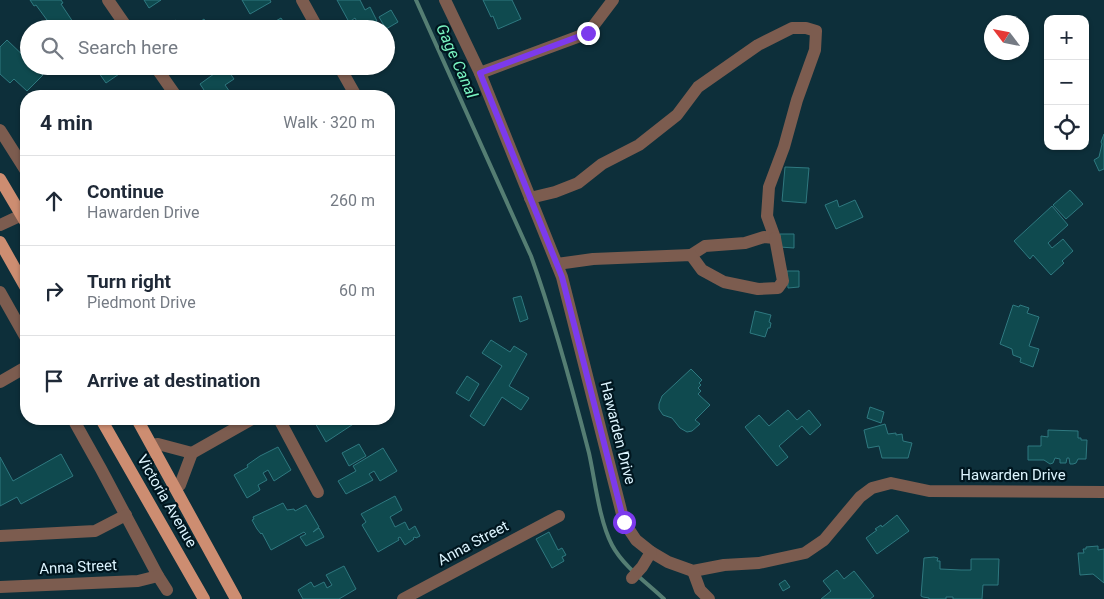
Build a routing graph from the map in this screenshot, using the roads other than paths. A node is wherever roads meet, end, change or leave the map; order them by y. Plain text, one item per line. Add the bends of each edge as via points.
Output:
1 (108, 0) edge
2 (302, 0) edge
3 (445, 0) edge
4 (613, 0) edge
5 (122, 20) edge
6 (313, 20) edge
7 (480, 73) junction
8 (161, 75) edge
9 (344, 75) edge
10 (172, 90) edge
11 (353, 90) edge
12 (0, 130) edge
13 (20, 162) edge
14 (0, 179) edge
15 (530, 198) junction
16 (20, 209) edge
17 (20, 219) edge
18 (0, 225) edge
19 (775, 238) junction
20 (0, 242) edge
21 (692, 255) junction
22 (557, 264) junction
23 (20, 277) edge
24 (0, 292) edge
25 (20, 327) edge
26 (20, 370) edge
27 (0, 382) edge
28 (76, 425) edge
29 (104, 425) edge
30 (140, 425) edge
31 (241, 425) edge
32 (282, 425) edge
33 (152, 445) junction
34 (192, 453) junction
35 (176, 488) junction
36 (318, 492) dead end
37 (1104, 492) edge
38 (126, 516) junction
39 (559, 516) dead end
40 (0, 536) edge
41 (651, 552) junction
42 (693, 571) junction
43 (636, 574) dead end
44 (158, 576) junction
45 (0, 587) edge
46 (167, 590) dead end
47 (204, 599) edge
48 (236, 599) edge
49 (403, 599) edge
50 (709, 599) edge

1 - 5 street
2 - 6 street
3 - 7 street, Hawarden Drive
4 - 7 street via 588,33
7 - 15 street, Hawarden Drive
8 - 10 street
9 - 11 street
12 - 13 street
14 - 16 main road
15 - 19 street via 578,183 602,164 639,145 677,115 698,87 758,44 792,28 806,28 816,31 815,50 769,188 767,216
15 - 22 street, Hawarden Drive
17 - 18 street
19 - 21 street via 705,246
19 - 21 street via 782,281 778,288 758,289 724,282 702,270
20 - 23 main road
21 - 22 street via 593,259
22 - 41 street, Hawarden Drive via 624,522 636,540
24 - 25 street
26 - 27 street
28 - 38 street
29 - 47 main road, Victoria Avenue
30 - 33 main road, Victoria Avenue
31 - 34 street
32 - 36 street
33 - 34 street
33 - 35 main road, Victoria Avenue
34 - 35 street
35 - 48 main road, Victoria Avenue
37 - 42 street, Hawarden Drive via 929,491 891,483 872,488 860,497 824,540 805,553 759,563
38 - 40 street via 95,531
38 - 44 street
39 - 49 street, Anna Street
41 - 42 street, Hawarden Drive
41 - 43 street
42 - 50 street via 700,590
44 - 45 street, Anna Street via 138,581
44 - 46 street

